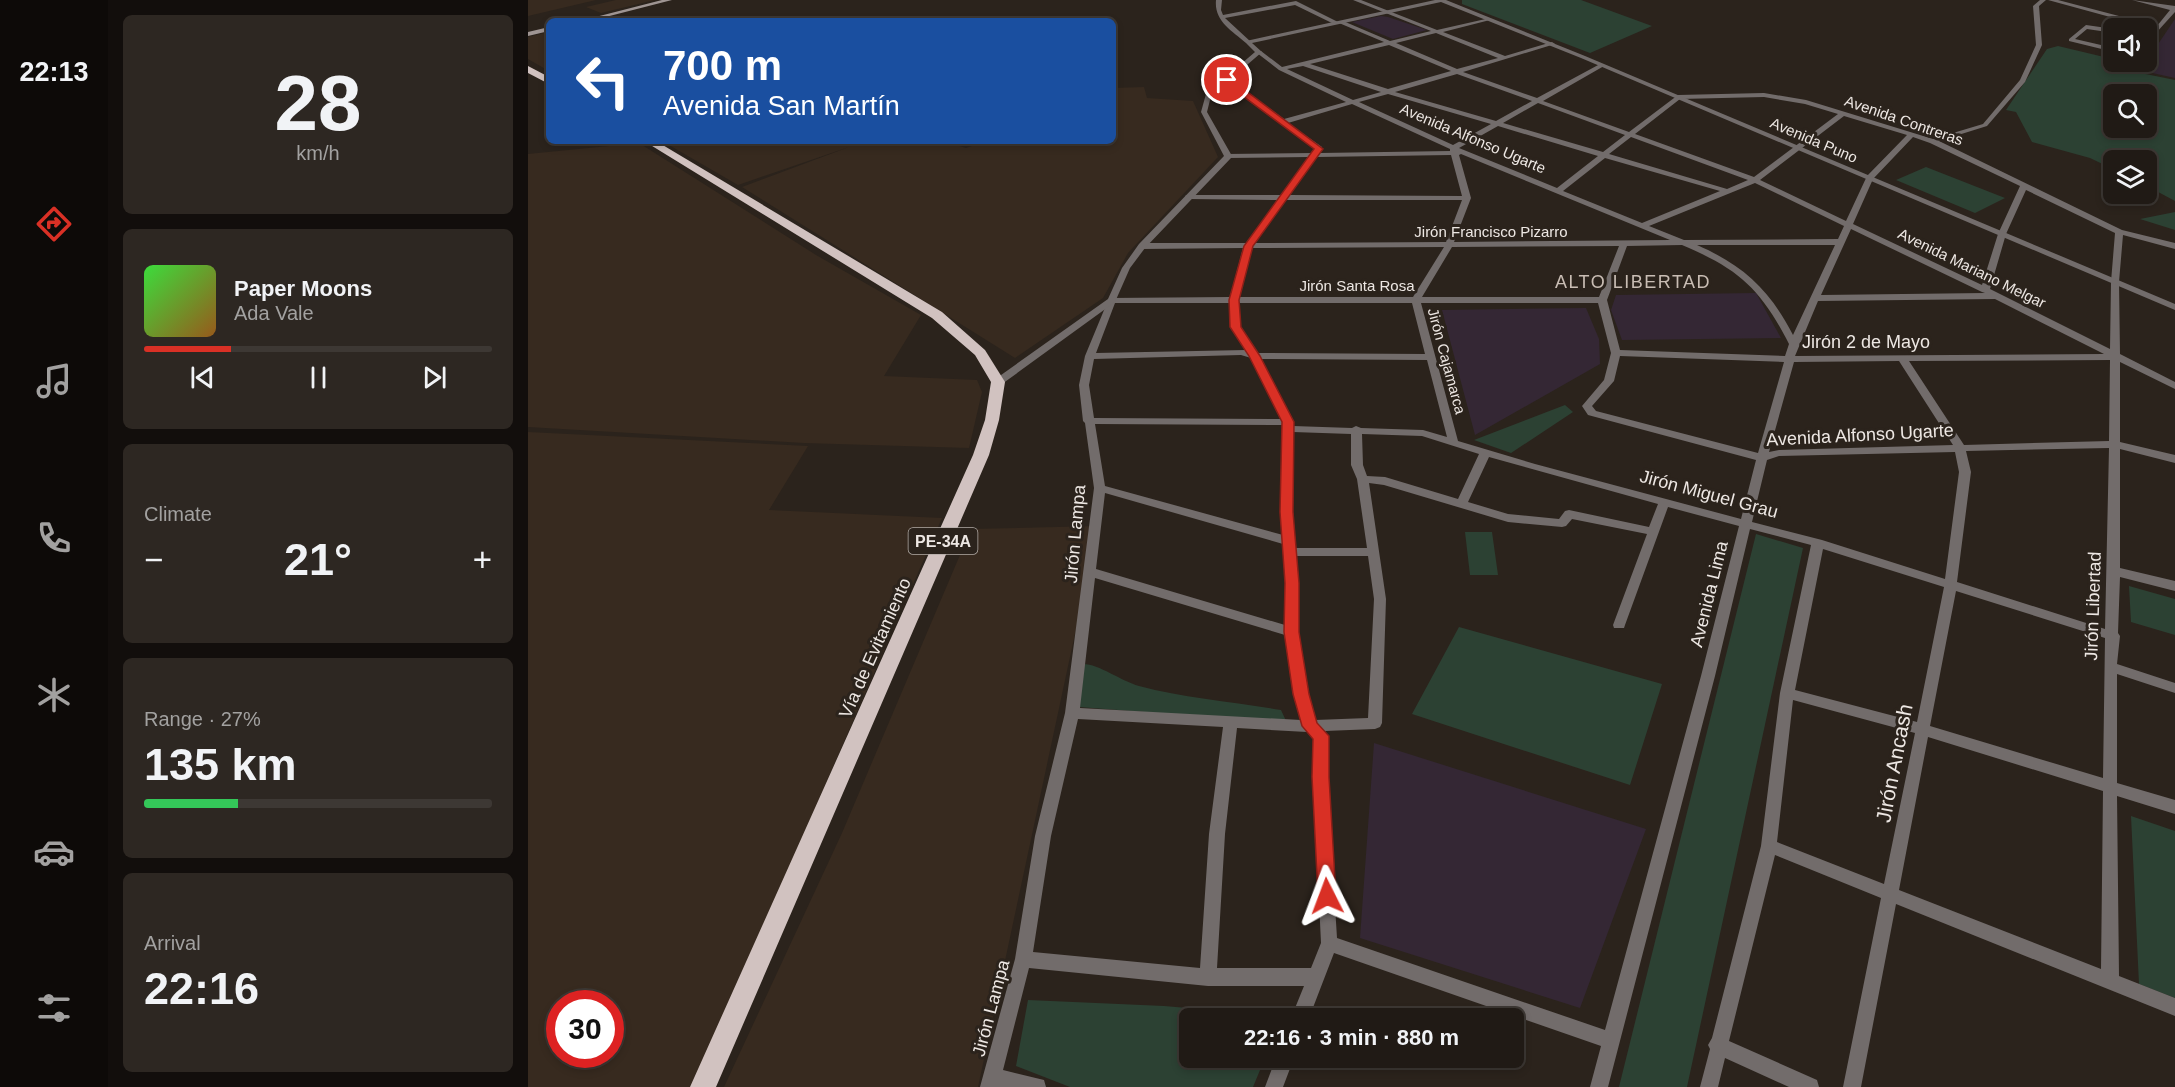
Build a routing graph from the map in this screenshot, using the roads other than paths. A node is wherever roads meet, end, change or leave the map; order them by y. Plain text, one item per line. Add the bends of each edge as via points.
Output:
1 (669, 0) edge
2 (1220, 0) edge
3 (1356, 0) edge
4 (1442, 0) edge
5 (2043, 0) edge
6 (2052, 0) edge
7 (2135, 0) edge
8 (2175, 9) edge
9 (1386, 12) junction
10 (1221, 16) junction
11 (595, 18) edge
12 (1488, 19) junction
13 (1339, 22) junction
14 (2159, 28) joint
15 (2103, 29) edge
16 (546, 30) edge
17 (1441, 31) junction
18 (528, 34) edge
19 (1248, 42) junction
20 (1392, 43) junction
21 (1552, 44) junction
22 (2103, 47) edge
23 (1260, 52) junction
24 (1505, 58) junction
25 (1304, 64) junction
26 (1602, 65) junction
27 (528, 69) edge
28 (1281, 69) junction
29 (1458, 72) junction
30 (546, 79) edge
31 (1227, 80) junction
32 (1389, 92) junction
33 (1678, 97) junction
34 (1538, 101) junction
35 (1352, 103) junction
36 (1844, 113) junction
37 (1283, 122) junction
38 (1498, 123) junction
39 (1630, 134) junction
40 (1911, 135) junction
41 (1933, 141) junction
42 (654, 144) edge
43 (1797, 147) junction
44 (1453, 151) junction
45 (1605, 154) junction
46 (1315, 155) junction
47 (1228, 156) junction
48 (1870, 178) junction
49 (1755, 180) junction
50 (2024, 186) junction
51 (1559, 190) junction
52 (1727, 191) junction
53 (1189, 197) junction
54 (1284, 197) junction
55 (1467, 198) junction
56 (1848, 225) junction
57 (1642, 226) junction
58 (2119, 232) junction
59 (2002, 234) junction
60 (1840, 242) junction
61 (1624, 243) junction
62 (1686, 243) junction
63 (1449, 244) junction
64 (1142, 246) junction
65 (1248, 246) junction
66 (2175, 246) edge
67 (2115, 282) junction
68 (1985, 290) junction
69 (1997, 296) junction
70 (1815, 298) junction
71 (1112, 300) junction
72 (1234, 300) junction
73 (1416, 300) junction
74 (1602, 300) junction
75 (2175, 307) edge
76 (1794, 345) junction
77 (1616, 353) junction
78 (1090, 356) junction
79 (1255, 356) junction
80 (1431, 357) junction
81 (2116, 357) junction
82 (1902, 358) junction
83 (1790, 359) junction
84 (998, 382) junction
85 (2175, 386) edge
86 (1088, 421) junction
87 (1288, 425) junction
88 (1356, 429) junction
89 (1453, 441) junction
90 (2115, 444) junction
91 (1959, 446) junction
92 (1485, 454) junction
93 (1762, 458) junction
94 (2175, 459) edge
95 (1363, 479) junction
96 (1100, 488) junction
97 (1665, 501) junction
98 (1461, 505) junction
99 (1748, 522) junction
100 (1654, 532) junction
101 (1818, 543) junction
102 (1290, 547) junction
103 (1373, 552) junction
104 (2114, 571) junction
105 (1091, 572) junction
106 (1951, 584) junction
107 (2175, 586) edge
108 (1619, 625) dead end
109 (1291, 632) junction
110 (2113, 636) junction
111 (2110, 667) junction
112 (2175, 688) edge
113 (1787, 693) junction
114 (1072, 713) junction
115 (1230, 721) junction
116 (1310, 726) junction
117 (1922, 729) junction
118 (2112, 788) junction
119 (2175, 807) edge
120 (1769, 846) junction
121 (1890, 894) junction
122 (1329, 943) junction
123 (1023, 959) junction
124 (1208, 976) junction
125 (1316, 976) junction
126 (2110, 981) junction
127 (2175, 1007) edge
128 (1304, 1008) edge
129 (1612, 1041) junction
130 (1718, 1045) junction
131 (1281, 1068) edge
132 (990, 1081) edge
133 (703, 1087) edge
134 (1037, 1087) edge
135 (1274, 1087) edge
136 (1599, 1087) edge
137 (1709, 1087) edge
138 (1810, 1087) edge
139 (1852, 1087) edge

1 - 11 main road
2 - 10 street
3 - 9 street
4 - 9 street
4 - 12 street, Avenida Puno
5 - 41 street via 2036,6 2039,45 2023,81 1985,125
6 - 14 street
7 - 8 street
8 - 14 street
9 - 13 street
9 - 17 street
10 - 13 street, Avenida Mariano Melgar via 1296,3
10 - 19 street, Avenida Alfonso Ugarte
12 - 17 street
12 - 21 street, Avenida Puno
13 - 19 street
13 - 20 street, Avenida Mariano Melgar
15 - 22 street via 2086,27 2072,39
16 - 18 main road
17 - 20 street
17 - 24 street
19 - 23 street, Avenida Alfonso Ugarte
20 - 25 street
20 - 29 street, Avenida Mariano Melgar
21 - 24 street
21 - 26 street, Avenida Puno
23 - 28 street, Avenida Alfonso Ugarte
23 - 31 street
24 - 29 street
25 - 28 street
25 - 32 street
26 - 33 street, Avenida Puno
26 - 34 street
27 - 30 highway
28 - 35 street, Avenida Alfonso Ugarte
29 - 32 street
29 - 34 street, Avenida Mariano Melgar
31 - 37 street
31 - 47 street via 1208,95 1204,112
32 - 35 street
32 - 38 street
33 - 36 street, Avenida Contreras via 1764,95
33 - 39 street
33 - 43 street, Avenida Puno
34 - 38 street
34 - 39 street, Avenida Mariano Melgar
35 - 37 street
35 - 44 street, Avenida Alfonso Ugarte
36 - 40 street, Avenida Contreras
36 - 43 street
37 - 46 street via 1319,149
38 - 44 street
38 - 45 street
39 - 45 street
39 - 49 street, Avenida Mariano Melgar
40 - 41 street, Avenida Contreras
40 - 48 street, Avenida Lima
41 - 50 street, Avenida Contreras
42 - 84 highway via 937,315 985,357
43 - 48 street, Avenida Puno
43 - 49 street
44 - 46 street
44 - 51 street, Avenida Alfonso Ugarte
44 - 55 street
45 - 51 street
45 - 52 street
46 - 47 street
46 - 54 street
47 - 53 street, Jirón Lampa
48 - 56 street, Avenida Lima
48 - 59 street, Avenida Puno
49 - 52 street
49 - 56 street, Avenida Mariano Melgar
50 - 58 street, Avenida Contreras
50 - 59 street
51 - 57 street, Avenida Alfonso Ugarte
52 - 57 street
53 - 54 street
53 - 64 street, Jirón Lampa
54 - 55 street
54 - 65 street
55 - 63 street, Jirón Cajamarca
56 - 60 street, Avenida Lima
56 - 68 street, Avenida Mariano Melgar
57 - 62 street, Avenida Alfonso Ugarte
58 - 66 street, Avenida Contreras
58 - 67 street, Jirón Libertad
59 - 67 street, Avenida Puno
59 - 68 street
60 - 62 street, Jirón Francisco Pizarro
60 - 70 street, Avenida Lima
61 - 62 street, Jirón Francisco Pizarro
61 - 63 street, Jirón Francisco Pizarro
61 - 74 street
62 - 76 street, Avenida Alfonso Ugarte via 1743,272 1777,312
63 - 65 street, Jirón Francisco Pizarro
63 - 73 street, Jirón Cajamarca
64 - 65 street, Jirón Francisco Pizarro
64 - 71 street, Jirón Lampa via 1126,268
65 - 72 street
67 - 75 street, Avenida Puno
67 - 81 street, Jirón Libertad
68 - 69 street, Avenida Mariano Melgar
69 - 70 street
69 - 81 street, Avenida Mariano Melgar
70 - 76 street, Avenida Lima
71 - 72 street, Jirón Santa Rosa
71 - 78 street, Jirón Lampa
71 - 84 street
72 - 73 street, Jirón Santa Rosa
72 - 79 street via 1235,327
73 - 74 street, Jirón Santa Rosa
73 - 80 street, Jirón Cajamarca
74 - 77 street, Avenida Alfonso Ugarte
76 - 83 street, Avenida Lima
77 - 83 street, Jirón 2 de Mayo
77 - 93 street, Avenida Alfonso Ugarte via 1609,381 1587,406 1592,413
78 - 79 street via 1241,352
78 - 86 street, Jirón Lampa via 1084,385
79 - 80 street
79 - 87 street
80 - 89 street, Jirón Cajamarca
81 - 82 street, Jirón 2 de Mayo
81 - 85 street, Avenida Mariano Melgar
81 - 90 street, Jirón Libertad
82 - 83 street, Jirón 2 de Mayo
82 - 91 street
83 - 93 street, Avenida Lima
84 - 133 highway, Vía de Evitamiento / PE-34A via 981,455
86 - 87 street, Jirón Miguel Grau
86 - 96 street, Jirón Lampa
87 - 88 street, Jirón Miguel Grau
87 - 102 street via 1286,502
88 - 89 street, Jirón Miguel Grau via 1423,433
88 - 95 street via 1357,465
89 - 92 street, Jirón Miguel Grau
90 - 91 street, Avenida Alfonso Ugarte
90 - 94 street, Avenida Alfonso Ugarte
90 - 104 street, Jirón Libertad
91 - 93 street, Avenida Alfonso Ugarte via 1779,453
91 - 106 street, Jirón Ancash via 1965,472
92 - 97 street, Jirón Miguel Grau
92 - 98 street
93 - 99 street, Avenida Lima
95 - 98 street via 1384,481
95 - 103 street
96 - 102 street
96 - 105 street, Jirón Lampa
97 - 99 street, Jirón Miguel Grau
97 - 100 street
98 - 100 street via 1508,518 1563,523 1569,514
99 - 101 street, Jirón Miguel Grau
99 - 129 street, Avenida Lima
100 - 108 street
101 - 106 street, Jirón Miguel Grau
101 - 113 street
102 - 103 street
102 - 109 street
103 - 116 street via 1380,599 1375,723
104 - 107 street
104 - 110 street, Jirón Libertad
105 - 109 street
105 - 114 street, Jirón Lampa
106 - 110 street, Jirón Miguel Grau
106 - 117 street, Jirón Ancash
109 - 116 street
110 - 111 street, Jirón Libertad
111 - 112 street
111 - 118 street, Jirón Libertad
113 - 117 street
113 - 120 street
114 - 115 street
114 - 123 street, Jirón Lampa via 1043,836
115 - 116 street
115 - 124 street via 1217,834
116 - 122 street via 1321,736
117 - 118 street
117 - 121 street, Jirón Ancash
118 - 119 street
118 - 126 street, Jirón Libertad
120 - 121 street
120 - 130 street
121 - 126 street
121 - 139 street, Jirón Ancash
122 - 125 street
122 - 129 street
123 - 124 street
123 - 132 street, Jirón Lampa
124 - 125 street
125 - 128 street
126 - 127 street
129 - 136 street, Avenida Lima
130 - 137 street
130 - 138 street
131 - 135 street
132 - 134 street

